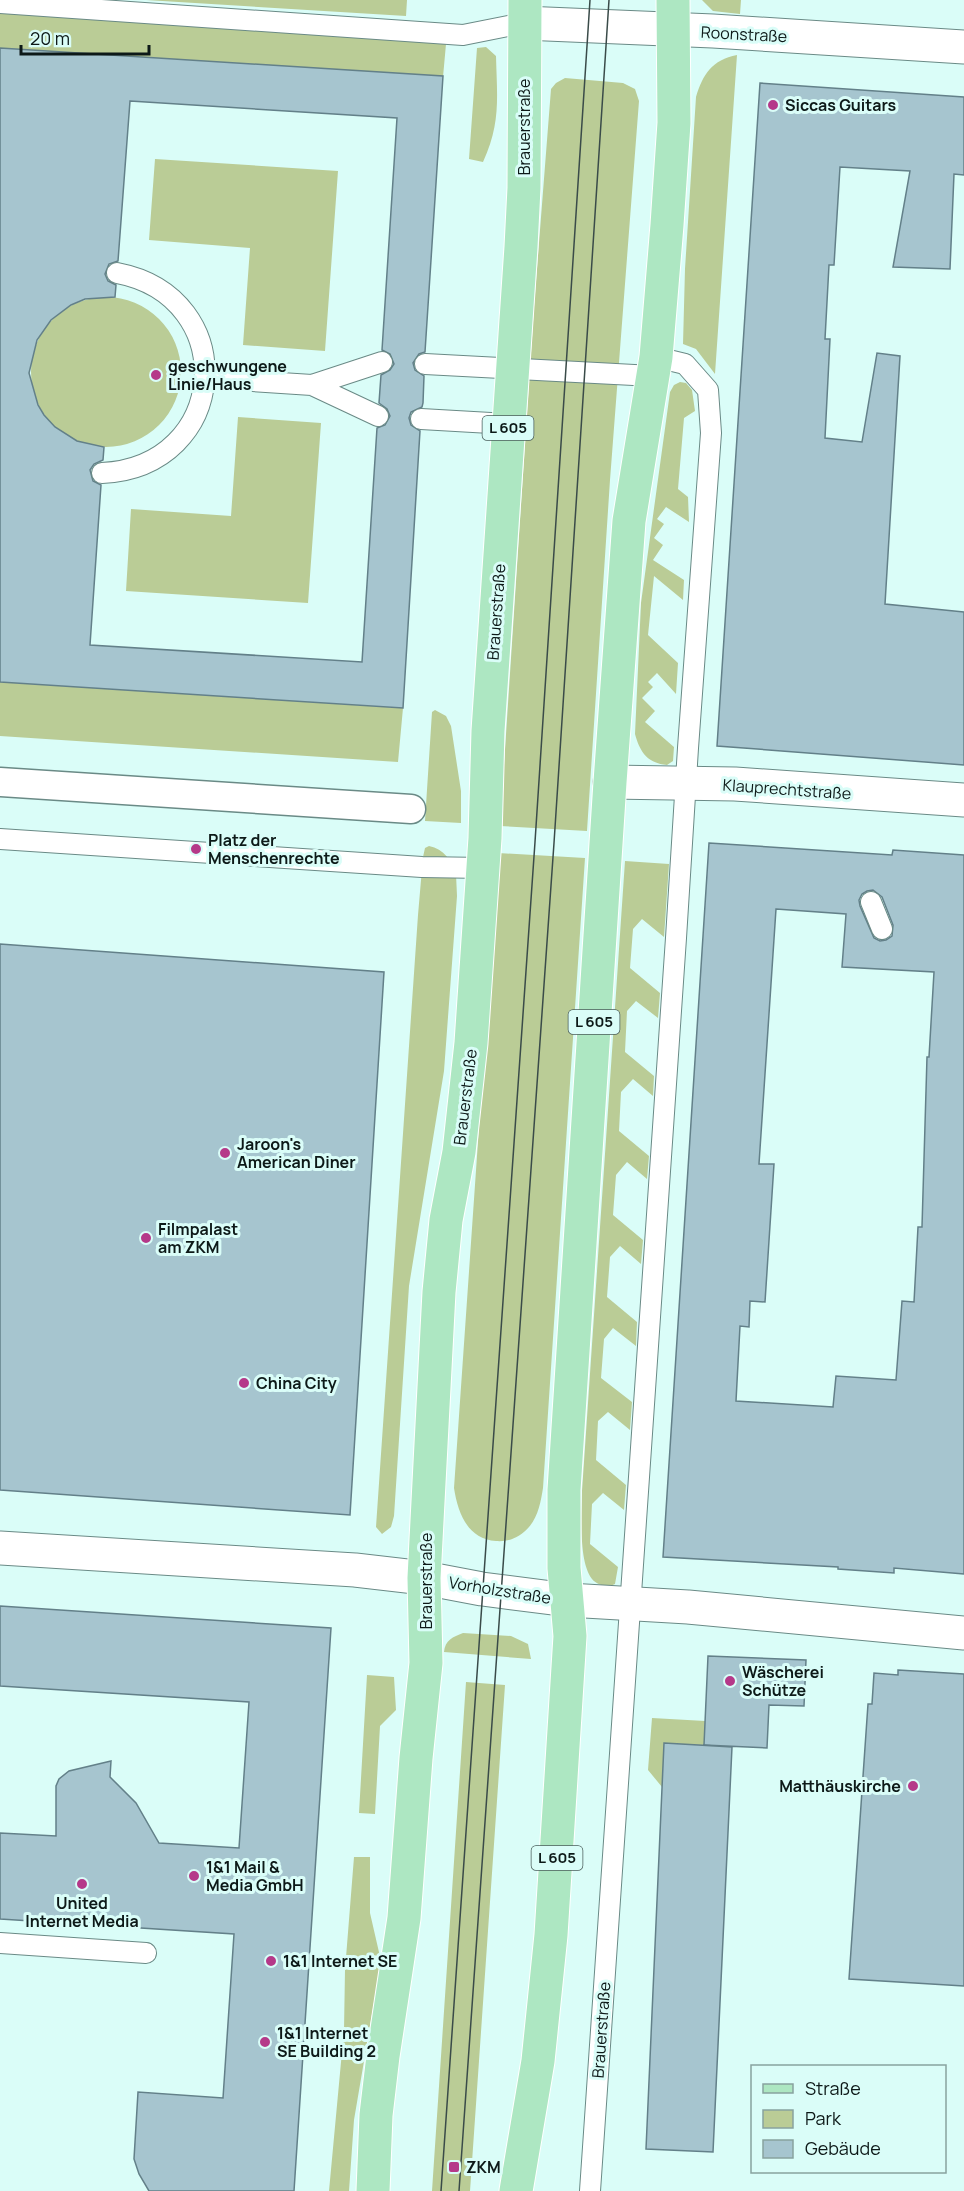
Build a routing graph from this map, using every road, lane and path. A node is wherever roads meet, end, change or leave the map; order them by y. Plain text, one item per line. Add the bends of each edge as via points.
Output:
1 (0, 3) edge
2 (524, 12) edge
3 (673, 15) edge
4 (964, 47) edge
5 (117, 273) dead end
6 (382, 362) dead end
7 (424, 364) dead end
8 (654, 367) junction
9 (512, 370) junction
10 (205, 378) junction
11 (312, 385) junction
12 (378, 416) dead end
13 (421, 419) dead end
14 (508, 424) junction
15 (102, 473) dead end
16 (0, 782) edge
17 (610, 782) junction
18 (685, 783) junction
19 (964, 800) edge
20 (411, 808) dead end
21 (0, 839) edge
22 (483, 868) junction
23 (871, 902) dead end
24 (882, 929) dead end
25 (0, 1548) edge
26 (424, 1578) junction
27 (568, 1600) junction
28 (630, 1605) junction
29 (964, 1633) edge
30 (0, 1943) edge
31 (146, 1953) dead end
32 (373, 2191) edge
33 (516, 2191) edge
34 (590, 2191) edge

1 - 2 lane via 463,35
2 - 3 street, Roonstraße
2 - 9 main road, Brauerstraße / L 605 via 524,188
3 - 4 street, Roonstraße via 724,32
3 - 8 main road, L 605 via 674,123
5 - 10 lane via 155,285 183,309 201,342
6 - 11 lane
7 - 9 lane, Brauerstraße
8 - 9 lane, Brauerstraße
8 - 17 main road, L 605 via 629,521
8 - 18 lane, Brauerstraße via 685,363 708,390 711,433
9 - 14 main road, Brauerstraße / L 605
10 - 11 lane
10 - 15 lane via 200,405 178,441 144,465
11 - 12 lane
13 - 14 lane
14 - 22 main road, Brauerstraße / L 605
16 - 20 street
17 - 18 street, Klauprechtstraße
17 - 27 main road, L 605 via 564,1490
18 - 19 street, Klauprechtstraße
18 - 28 lane, Brauerstraße
21 - 22 lane
22 - 26 main road, Brauerstraße / L 605 via 468,1070 439,1292
23 - 24 lane
25 - 26 street, Vorholzstraße
26 - 27 street, Vorholzstraße
26 - 32 main road, Brauerstraße / L 605 via 426,1663 404,1918 376,2115
27 - 28 street, Vorholzstraße
27 - 33 main road, L 605 via 567,1697 550,1955 538,2061
28 - 29 street, Vorholzstraße
28 - 34 lane, Brauerstraße
30 - 31 lane

